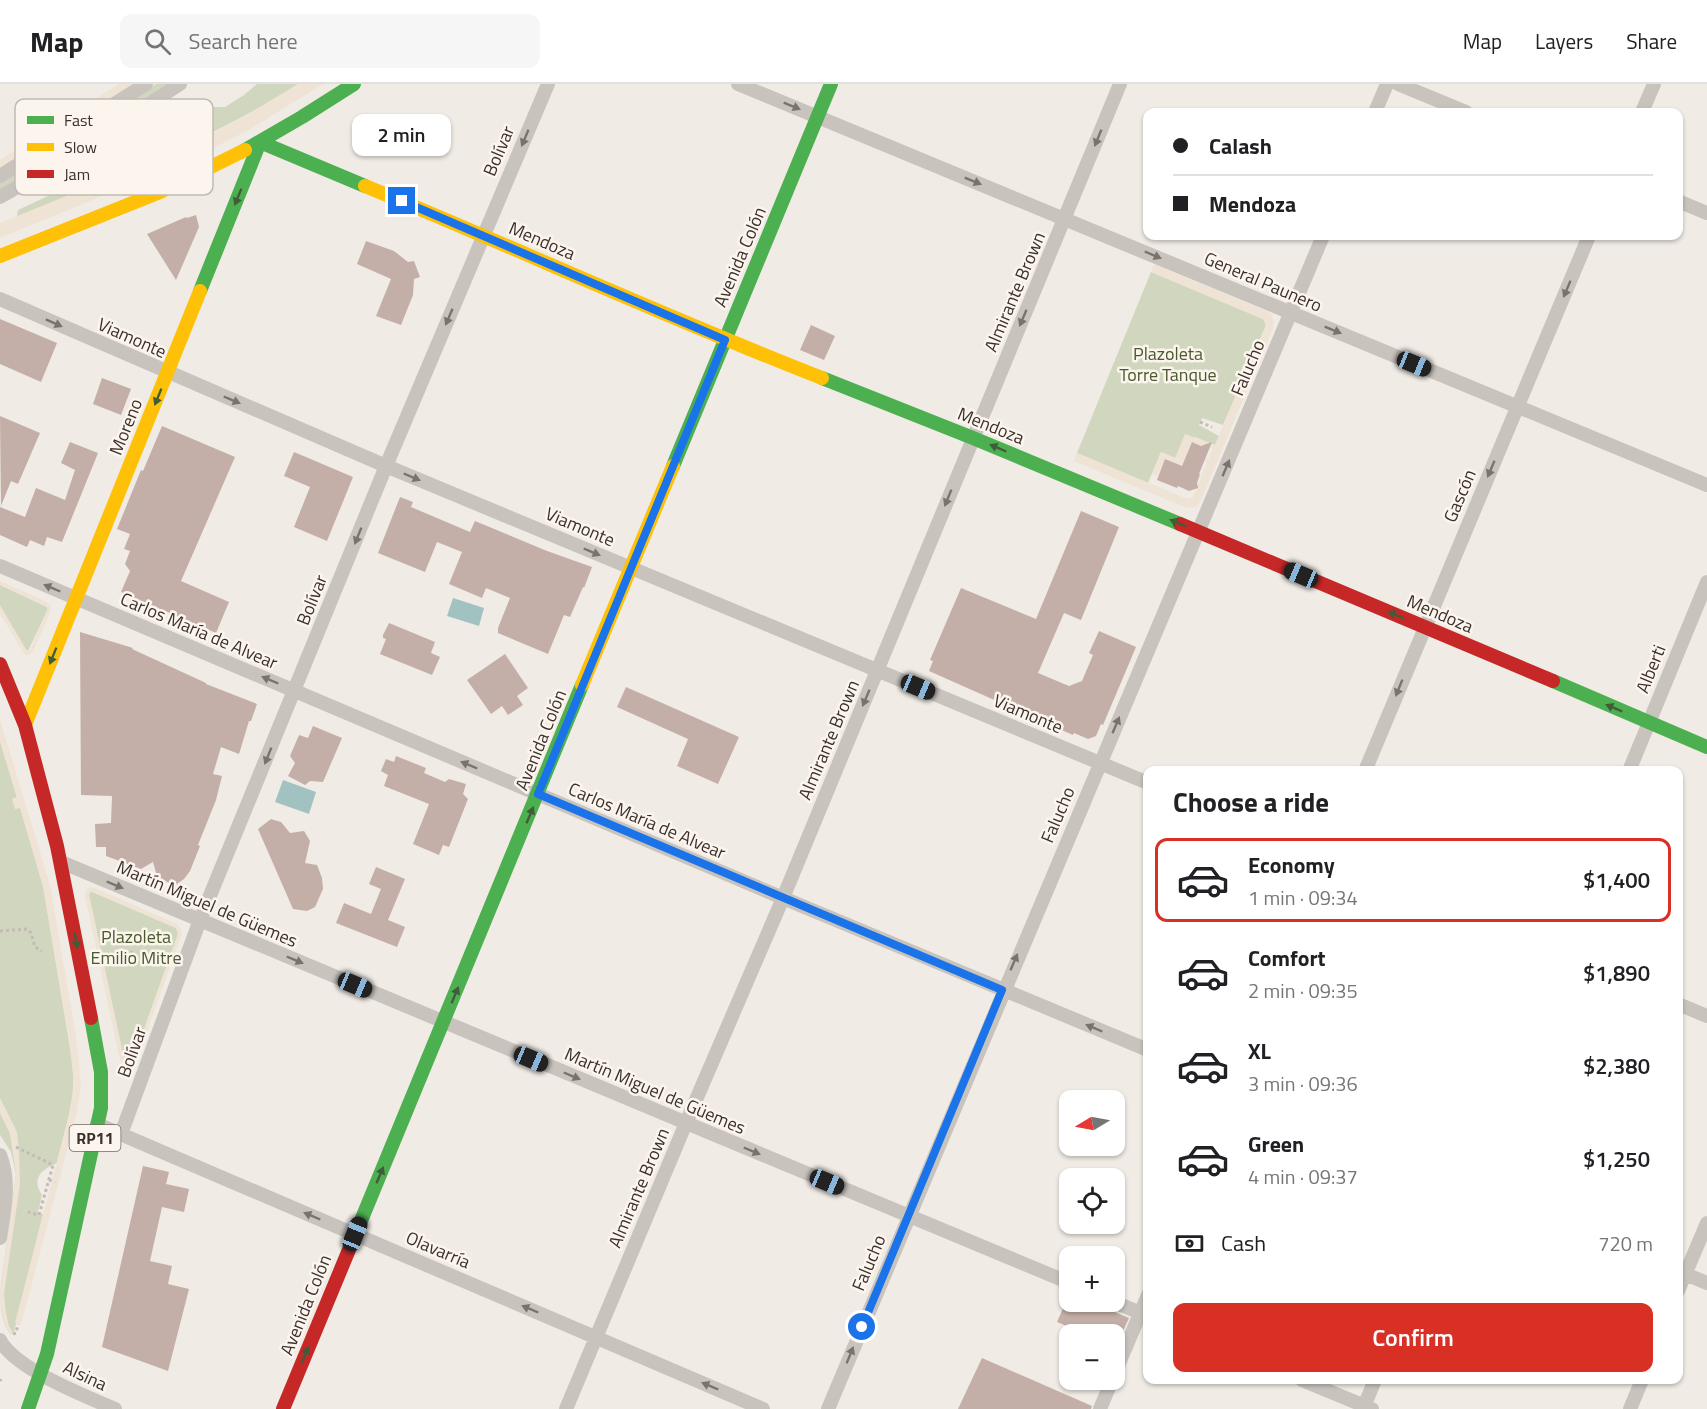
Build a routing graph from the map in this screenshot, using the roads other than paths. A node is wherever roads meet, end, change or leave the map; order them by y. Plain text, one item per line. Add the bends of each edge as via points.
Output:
1 (146, 84) edge
2 (180, 84) edge
3 (354, 84) edge
4 (548, 84) edge
5 (738, 84) edge
6 (831, 84) edge
7 (1120, 84) edge
8 (1387, 84) edge
9 (1398, 84) edge
10 (1654, 84) edge
11 (122, 99) edge
12 (157, 99) edge
13 (1377, 108) edge
14 (1456, 108) edge
15 (1644, 108) edge
16 (818, 117) junction
17 (260, 142) junction
18 (213, 166) edge
19 (15, 167) edge
20 (0, 176) edge
21 (15, 188) edge
22 (150, 195) edge
23 (0, 197) edge
24 (1683, 203) edge
25 (1707, 213) edge
26 (1064, 219) junction
27 (483, 235) junction
28 (1321, 240) edge
29 (1587, 240) edge
30 (0, 256) edge
31 (0, 299) edge
32 (1291, 313) junction
33 (725, 340) junction
34 (167, 373) junction
35 (1517, 406) junction
36 (973, 438) junction
37 (386, 466) junction
38 (1707, 485) edge
39 (1199, 532) junction
40 (0, 566) edge
41 (631, 568) junction
42 (1707, 582) edge
43 (77, 598) junction
44 (1424, 626) junction
45 (0, 664) edge
46 (877, 671) junction
47 (295, 691) junction
48 (1649, 723) junction
49 (26, 725) junction
50 (1707, 747) edge
51 (1100, 763) junction
52 (1367, 766) edge
53 (1631, 766) edge
54 (1143, 781) edge
55 (538, 794) junction
56 (61, 862) junction
57 (783, 898) junction
58 (200, 920) junction
59 (1002, 990) junction
60 (1683, 1006) edge
61 (1707, 1016) edge
62 (443, 1022) junction
63 (1143, 1048) edge
64 (686, 1123) junction
65 (98, 1124) junction
66 (121, 1134) junction
67 (0, 1155) edge
68 (908, 1216) junction
69 (1707, 1222) edge
70 (355, 1234) junction
71 (0, 1238) edge
72 (1683, 1271) edge
73 (1683, 1273) edge
74 (1059, 1278) edge
75 (1707, 1283) edge
76 (1125, 1306) edge
77 (1143, 1314) edge
78 (1143, 1316) edge
79 (6, 1337) edge
80 (596, 1337) junction
81 (1125, 1353) edge
82 (41, 1374) junction
83 (1311, 1384) edge
84 (1374, 1384) edge
85 (1640, 1384) edge
86 (1108, 1390) edge
87 (1367, 1408) edge
88 (28, 1409) edge
89 (115, 1409) edge
90 (283, 1409) edge
91 (566, 1409) edge
92 (764, 1409) edge
93 (828, 1409) edge
94 (1100, 1409) edge
95 (1630, 1409) edge

1 - 11 street
2 - 12 street
3 - 17 main road
4 -> 27 street, Bolívar
5 -> 16 street, General Paunero
6 - 16 main road, Avenida Colón
7 -> 26 street, Almirante Brown
8 - 13 street
9 - 14 street
10 - 15 street
16 -> 26 street, General Paunero
16 - 33 main road, Avenida Colón
17 - 18 main road
17 - 27 main road, Mendoza
17 -> 34 main road, Moreno
19 - 20 street
21 - 23 street
22 - 30 main road
24 - 25 street
26 -> 32 street, General Paunero
26 -> 36 street, Almirante Brown
27 - 33 main road, Mendoza
27 -> 37 street, Bolívar
28 - 32 street, Falucho
29 -> 35 street, Gascón
31 -> 34 street, Viamonte
32 -> 35 street, General Paunero
39 -> 32 street, Falucho
33 - 36 main road, Mendoza
33 - 41 main road, Avenida Colón
34 -> 37 street, Viamonte
34 -> 43 main road, Moreno
35 - 38 street, General Paunero
35 -> 44 street, Gascón
39 -> 36 main road, Mendoza
36 -> 46 street, Almirante Brown
37 -> 41 street, Viamonte
37 -> 47 street, Bolívar
44 -> 39 main road, Mendoza
51 -> 39 street, Falucho
43 -> 40 street, Carlos María de Alvear
41 - 46 street, Viamonte
41 - 55 main road, Avenida Colón
42 - 48 street, Alberti
47 -> 43 street, Carlos María de Alvear
43 -> 49 main road, Moreno
48 -> 44 main road, Mendoza
44 -> 52 street, Gascón
45 - 49 main road, RP11
46 - 51 street, Viamonte
46 -> 57 street, Almirante Brown
55 -> 47 street, Carlos María de Alvear
47 -> 58 street, Bolívar
48 - 50 main road, Mendoza
48 - 53 street, Alberti
49 - 56 main road, RP11
51 - 54 street, Viamonte
59 -> 51 street, Falucho
55 - 57 street, Carlos María de Alvear
62 -> 55 main road, Avenida Colón
56 -> 58 street, Martín Miguel de Güemes
56 -> 65 main road, RP11 via 101,1072
57 - 59 street, Carlos María de Alvear
57 - 64 street, Almirante Brown
58 -> 62 street, Martín Miguel de Güemes
58 - 66 street, Bolívar
63 -> 59 street, Carlos María de Alvear
59 - 68 street, Falucho
60 - 61 street
62 -> 64 street, Martín Miguel de Güemes
70 -> 62 main road, Avenida Colón
64 -> 68 street, Martín Miguel de Güemes
64 - 80 street, Almirante Brown
65 - 66 street, Olavarría
65 - 82 main road, RP11
70 -> 66 street, Olavarría
67 - 71 street via 6,1192
68 - 74 street, Martín Miguel de Güemes
93 -> 68 street, Falucho
69 - 72 street
80 -> 70 street, Olavarría
90 -> 70 main road, Avenida Colón
73 - 75 street
76 - 77 street
78 - 81 street
79 - 82 street, Alsina via 9,1353
80 - 91 street, Almirante Brown
92 -> 80 street, Olavarría
82 - 88 main road, RP11
82 - 89 street, Alsina
83 - 87 street
84 - 87 street
85 - 95 street
86 - 94 street

